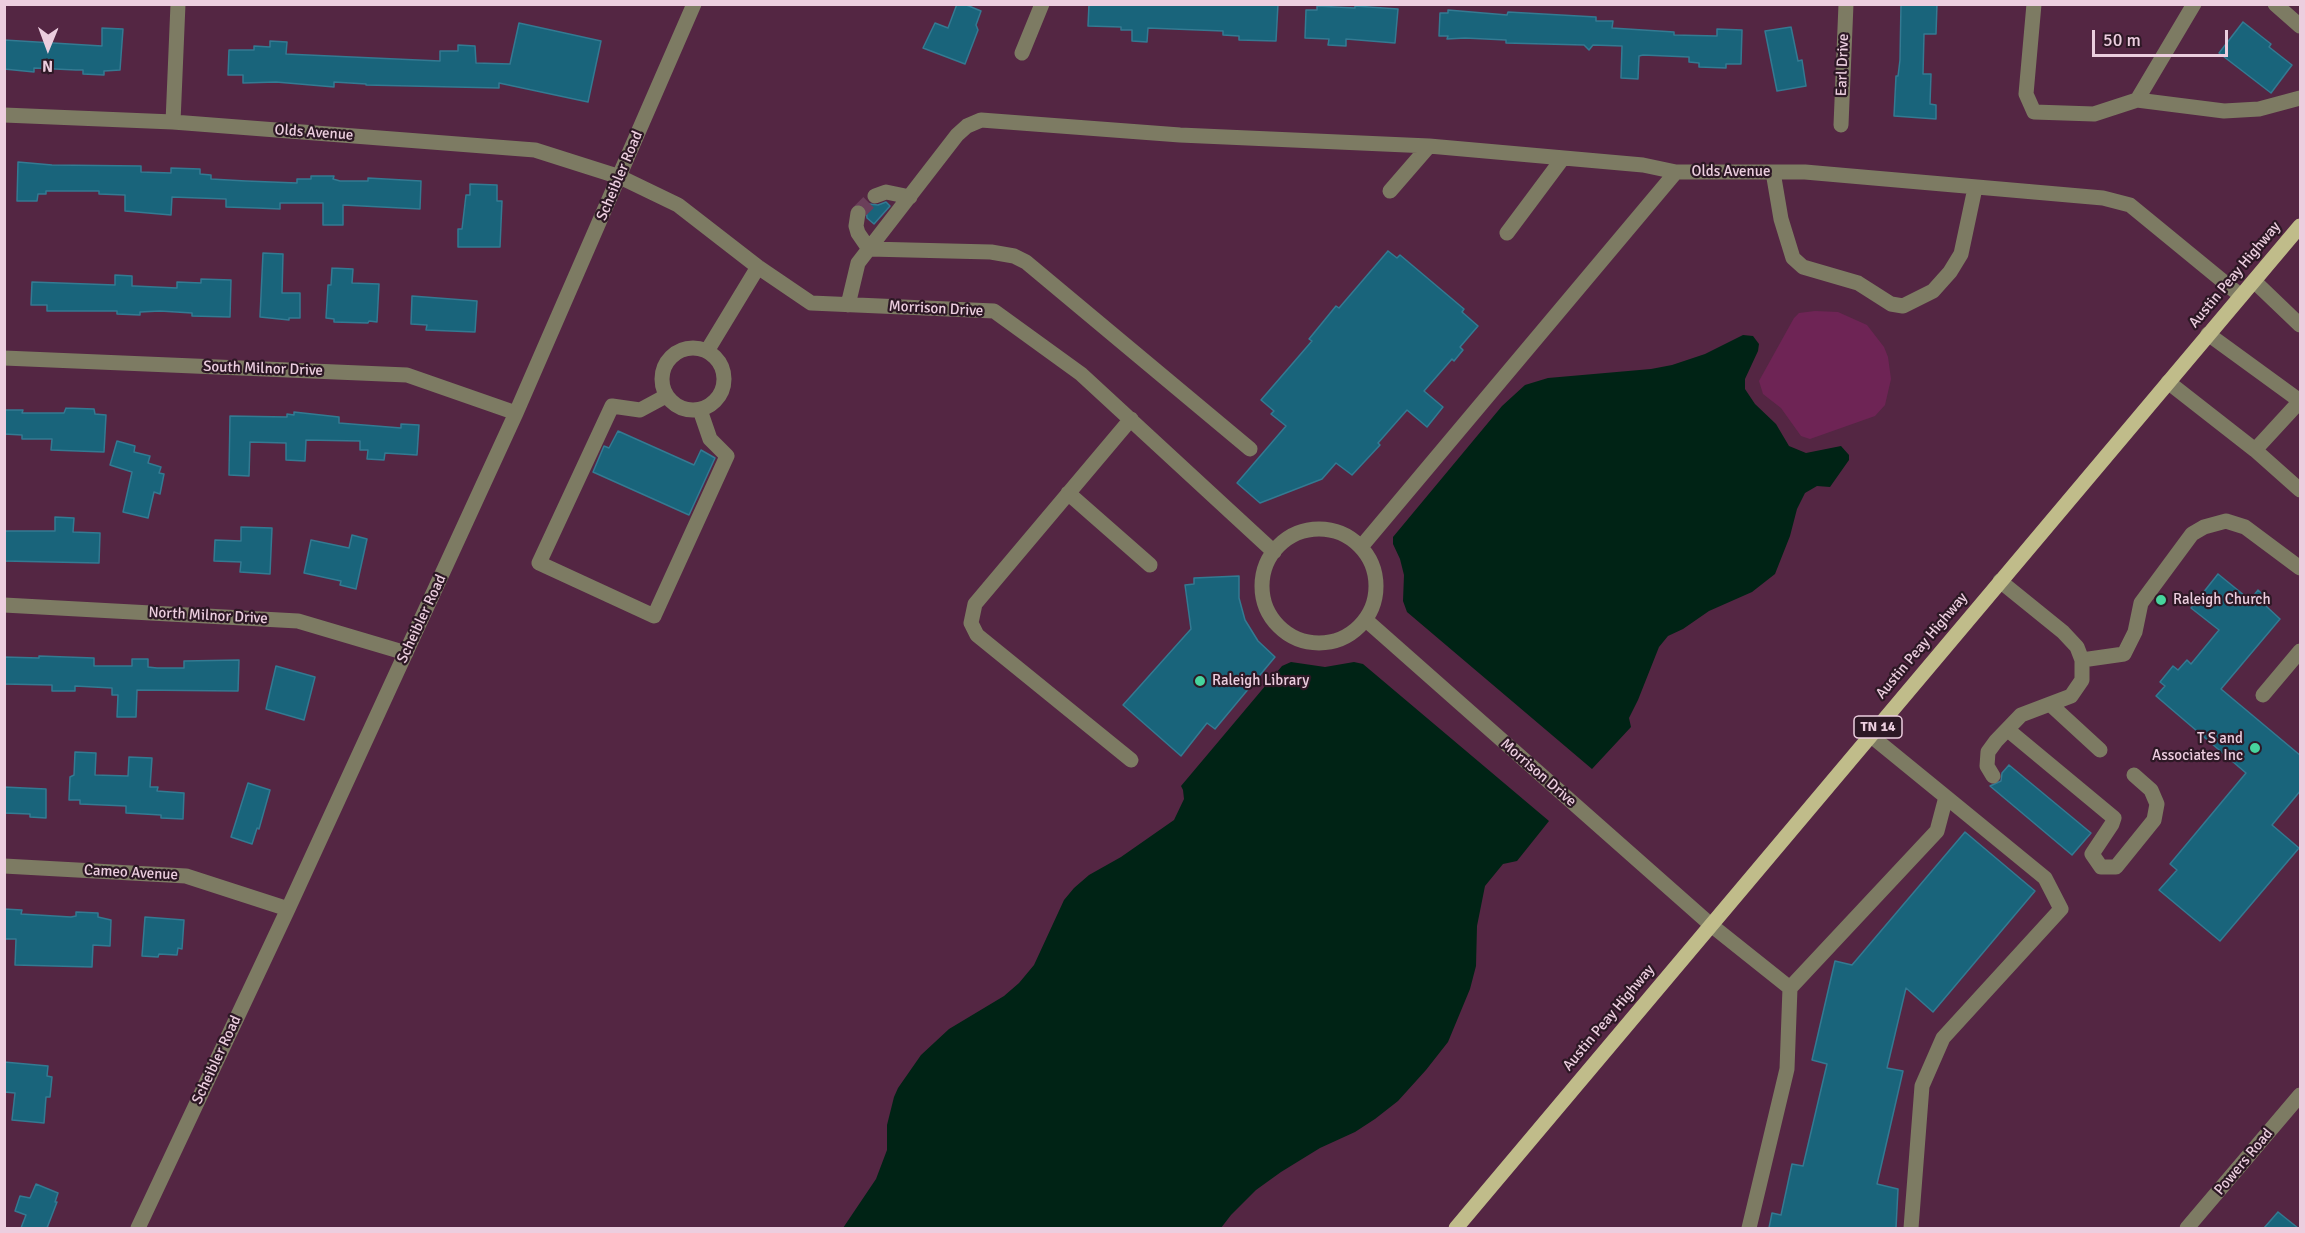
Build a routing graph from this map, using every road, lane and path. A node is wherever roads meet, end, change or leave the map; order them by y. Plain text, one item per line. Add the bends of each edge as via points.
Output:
1 (178, 4) edge
2 (694, 4) edge
3 (1042, 4) edge
4 (1846, 4) edge
5 (2034, 4) edge
6 (2194, 4) edge
7 (2275, 4) edge
8 (2301, 26) edge
9 (1022, 53) dead end
10 (2301, 98) edge
11 (2137, 100) junction
12 (4, 115) edge
13 (173, 122) junction
14 (1841, 125) dead end
15 (1429, 146) junction
16 (1563, 158) junction
17 (1676, 172) junction
18 (1773, 172) junction
19 (620, 177) junction
20 (1975, 188) junction
21 (1390, 191) dead end
22 (875, 196) tunnel mouth
23 (910, 197) junction
24 (858, 213) dead end
25 (2301, 226) edge
26 (1507, 233) dead end
27 (869, 249) junction
28 (758, 267) junction
29 (2254, 281) junction
30 (2241, 296) junction
31 (848, 305) junction
32 (2301, 325) edge
33 (2208, 334) junction
34 (708, 351) junction
35 (4, 358) edge
36 (2168, 382) junction
37 (666, 396) junction
38 (2300, 401) edge
39 (700, 410) junction
40 (516, 413) junction
41 (1131, 419) junction
42 (1250, 449) dead end
43 (2255, 450) junction
44 (2301, 490) edge
45 (1068, 493) junction
46 (1361, 547) junction
47 (1274, 552) junction
48 (1150, 565) dead end
49 (2301, 568) edge
50 (2000, 581) junction
51 (4, 605) edge
52 (1366, 620) junction
53 (2301, 651) edge
54 (406, 653) junction
55 (2082, 660) junction
56 (2263, 695) dead end
57 (2051, 705) junction
58 (2007, 730) junction
59 (1870, 735) junction
60 (2100, 750) dead end
61 (1131, 760) dead end
62 (2134, 775) dead end
63 (1993, 776) dead end
64 (1946, 797) junction
65 (4, 866) edge
66 (288, 909) junction
67 (1711, 925) junction
68 (1790, 988) junction
69 (2301, 1095) edge
70 (138, 1228) edge
71 (1456, 1228) edge
72 (1749, 1228) edge
73 (1911, 1228) edge
74 (2187, 1228) edge

1 - 13 street
2 - 19 street, Scheibler Road
3 - 9 street
4 - 14 street, Earl Drive
5 - 11 street via 2026,94 2034,111 2094,114
6 - 11 street
7 - 8 street
10 - 11 street via 2259,109 2224,111
12 - 13 street, Olds Avenue
13 - 19 street, Olds Avenue via 535,150
15 - 16 street
15 - 21 street
15 - 23 street via 1180,135 981,120 957,135
16 - 17 street
16 - 26 street
17 - 18 street, Olds Avenue
17 - 46 street, Olds Avenue
18 - 20 street, Olds Avenue
18 - 20 street via 1793,258 1803,267 1858,283 1891,304 1903,306 1933,291 1961,254
19 - 28 street, Morrison Drive via 678,205
19 - 40 street, Scheibler Road
20 - 30 street, Olds Avenue via 2103,198 2130,205
22 - 23 street via 886,192
23 - 27 street
24 - 27 street via 858,233
25 - 29 main road, Austin Peay Highway / TN 14
27 - 31 street via 858,263
27 - 42 street via 991,252 1026,262
28 - 31 street, Morrison Drive via 811,303
28 - 34 street
29 - 30 main road, Austin Peay Highway / TN 14
29 - 32 street
30 - 33 main road, Austin Peay Highway / TN 14
31 - 41 street, Morrison Drive via 994,311 1081,374
33 - 36 main road, Austin Peay Highway / TN 14
33 - 38 street
34 - 37 street via 687,348 670,358 661,376
34 - 39 street via 721,364 724,383 716,400
35 - 40 street, South Milnor Drive via 407,375
36 - 43 street
36 - 50 main road, Austin Peay Highway / TN 14
37 - 39 street via 681,408
37 - 39 street via 640,410 612,406 539,563 654,616 727,456 710,439
38 - 43 street
40 - 54 street, Scheibler Road
41 - 45 street
41 - 47 street, Morrison Drive
43 - 44 street
45 - 48 street
45 - 61 street via 975,604 971,622 977,635
46 - 47 street via 1345,535 1307,531 1288,538
46 - 52 street via 1372,564 1377,583 1375,603
47 - 52 street via 1265,567 1264,603 1285,632 1301,641 1319,644 1353,633
49 - 55 street via 2245,527 2226,521 2204,527 2192,534 2141,603 2135,632 2124,654
50 - 55 street via 2063,632 2078,647
50 - 59 main road, Austin Peay Highway / TN 14
51 - 54 street, North Milnor Drive via 298,621
52 - 67 street, Morrison Drive
53 - 56 street
54 - 66 street, Scheibler Road
55 - 57 street via 2082,680 2071,696
57 - 58 street via 2021,715
57 - 60 street
58 - 62 street via 2114,818 2092,854 2101,867 2116,867 2154,820 2157,804 2151,790
58 - 63 street via 1988,752 1987,766
59 - 64 street
59 - 67 main road, Austin Peay Highway / TN 14
64 - 68 street via 1938,831
64 - 73 street via 2045,878 2061,909 1943,1038 1922,1086
65 - 66 street, Cameo Avenue via 186,876
66 - 70 street, Scheibler Road
67 - 68 street, Morrison Drive
67 - 71 main road, Austin Peay Highway / TN 14
68 - 72 street via 1787,1069
69 - 74 street, Powers Road

